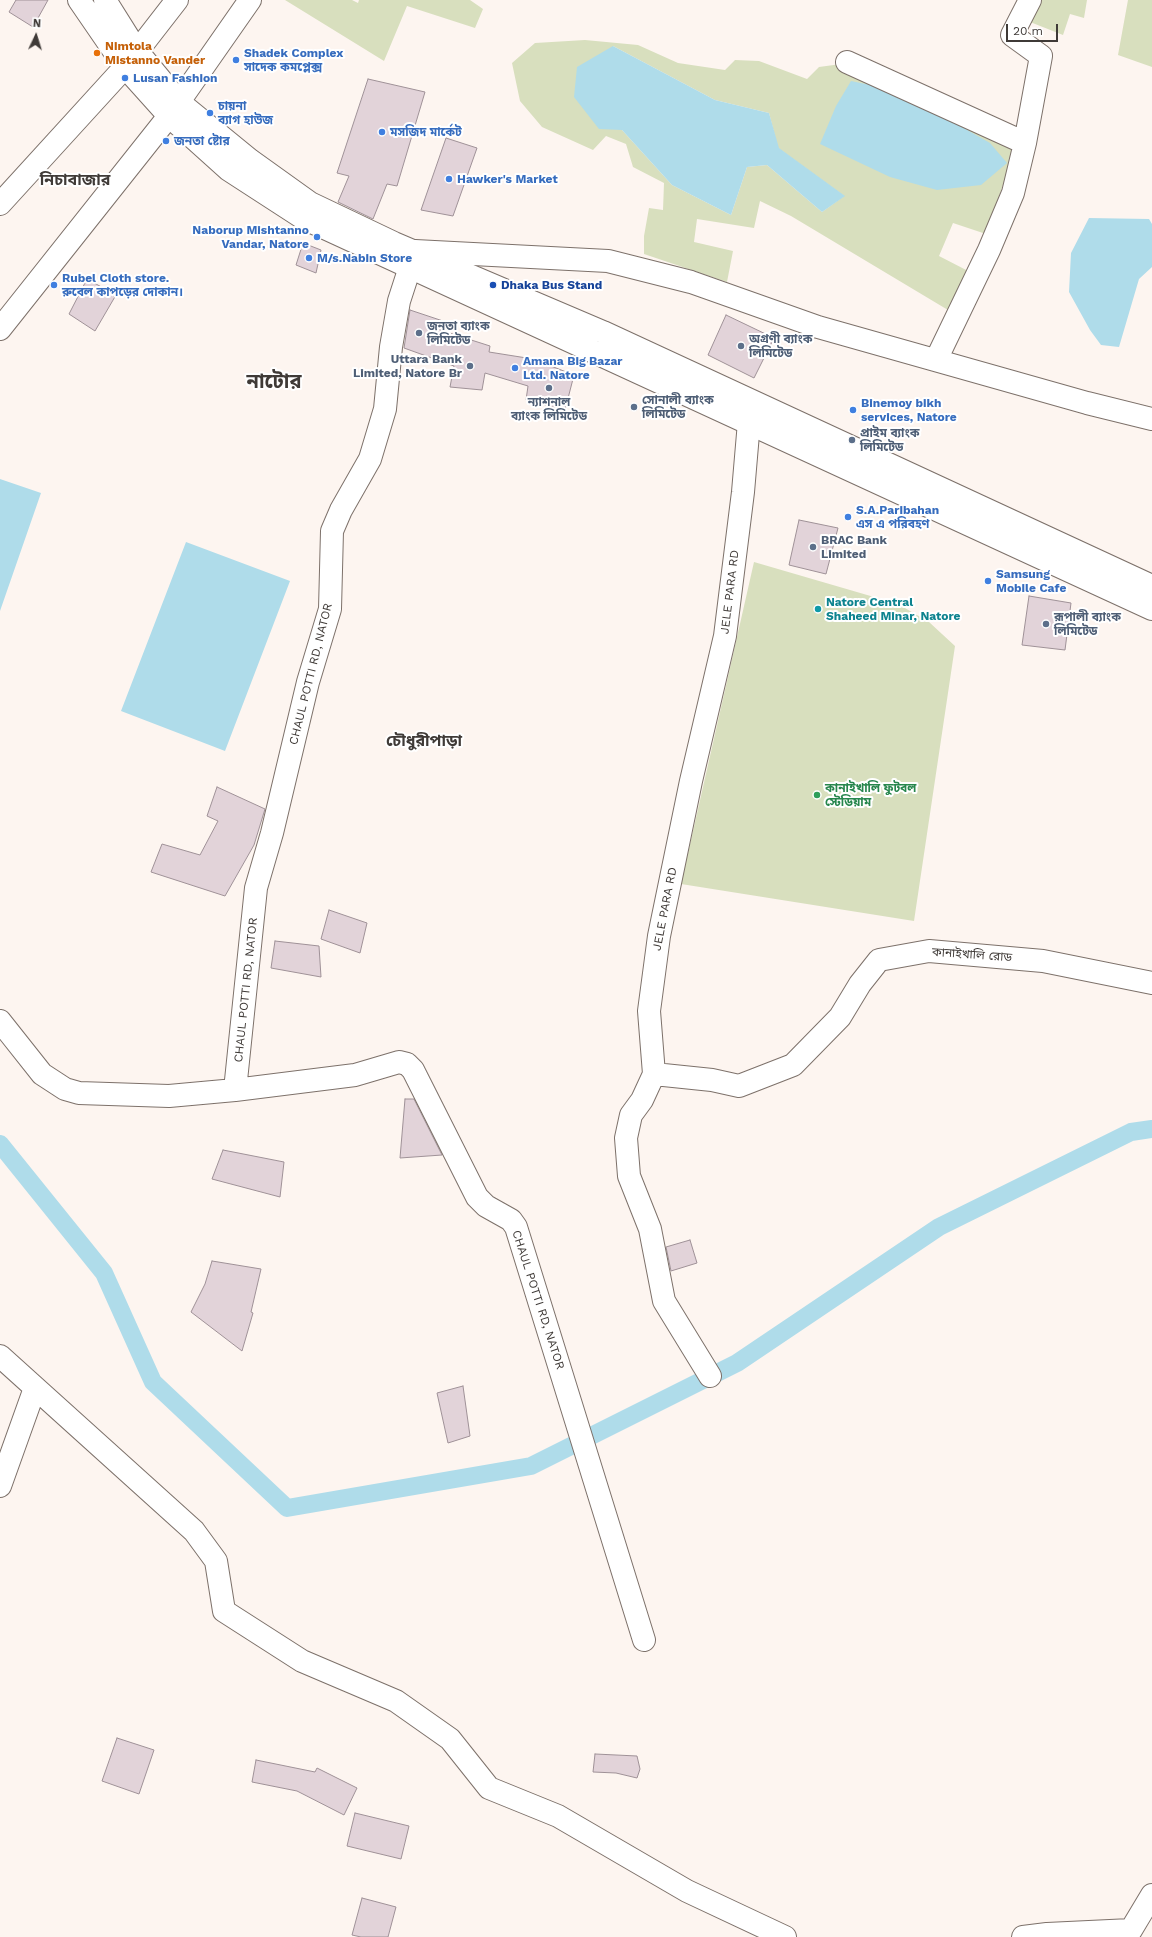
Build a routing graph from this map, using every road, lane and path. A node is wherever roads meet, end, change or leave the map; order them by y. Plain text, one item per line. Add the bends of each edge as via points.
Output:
1 (79, 0) edge
2 (104, 0) edge
3 (177, 0) edge
4 (250, 0) edge
5 (1030, 0) edge
6 (131, 59) junction
7 (847, 62) dead end
8 (174, 109) junction
9 (1025, 143) junction
10 (0, 204) edge
11 (400, 254) junction
12 (0, 329) edge
13 (936, 360) junction
14 (1152, 419) edge
15 (749, 422) junction
16 (1152, 586) edge
17 (1152, 609) edge
18 (1152, 983) edge
19 (0, 1021) edge
20 (654, 1074) junction
21 (235, 1090) junction
22 (0, 1356) edge
23 (710, 1376) dead end
24 (35, 1388) junction
25 (0, 1486) edge
26 (644, 1640) dead end
27 (1152, 1895) edge
28 (785, 1937) edge
29 (1023, 1937) edge

1 - 6 main road
2 - 6 main road
3 - 6 main road
4 - 8 main road
5 - 9 main road via 1012,35 1042,56
6 - 8 main road
6 - 10 main road
7 - 9 main road
8 - 11 main road via 310,203
8 - 12 main road
9 - 13 main road via 1013,193 989,250
11 - 13 main road via 608,261 691,282 818,327
11 - 15 main road
11 - 16 main road via 610,336
11 - 21 main road, CHAUL POTTI RD, NATOR via 399,301 391,347 385,409 370,460 332,531 330,608 308,682 272,834 256,888
13 - 14 main road
15 - 17 main road
15 - 20 main road, JELE PARA RD via 725,636 691,781 659,936 649,1012
18 - 20 main road, কানাইখালি রোড via 1043,961 929,951 880,960 860,984 840,1017 793,1065 739,1086 712,1080
19 - 21 main road, CHAUL POTTI RD, NATOR via 42,1074 65,1089 79,1093 154,1096
20 - 23 main road, JELE PARA RD via 631,1116 626,1138 629,1176 650,1229 664,1301
21 - 26 main road, CHAUL POTTI RD, NATOR via 355,1076 399,1062 407,1064 413,1070 477,1197 486,1206 512,1220 516,1227
22 - 24 main road
24 - 25 main road
24 - 28 main road via 194,1531 216,1561 224,1612 302,1661 396,1701 450,1739 489,1788 558,1816 687,1891
27 - 29 main road via 1132,1930

